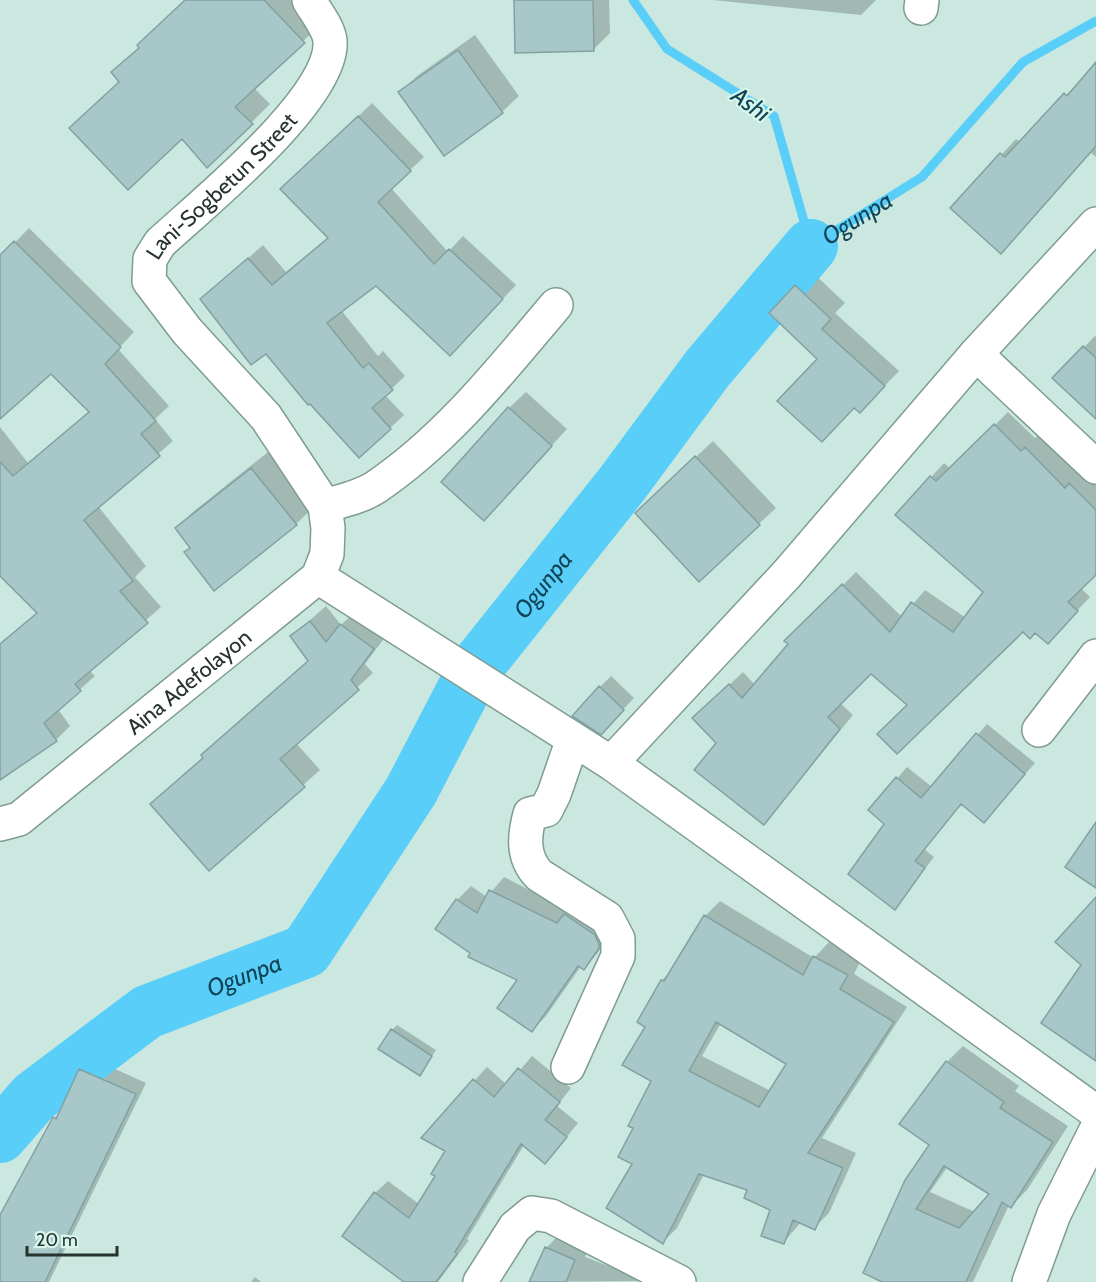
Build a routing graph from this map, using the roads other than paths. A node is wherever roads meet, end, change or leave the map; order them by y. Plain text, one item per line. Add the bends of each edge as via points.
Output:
1 (309, 0) edge
2 (1096, 224) edge
3 (556, 305) dead end
4 (976, 354) junction
5 (1096, 467) edge
6 (324, 506) junction
7 (318, 577) junction
8 (1096, 656) edge
9 (1039, 730) dead end
10 (573, 739) junction
11 (611, 763) junction
12 (0, 824) edge
13 (568, 1067) dead end
14 (1096, 1112) edge
15 (1096, 1130) edge
16 (480, 1282) edge
17 (679, 1282) edge
18 (1029, 1282) edge

1 - 6 street, Lani-Sogbetun Street via 330,40 314,90 262,147 160,243 150,258 149,280 187,331 266,417
2 - 4 street
3 - 6 street via 469,407 423,449 375,488
4 - 5 street
4 - 11 street via 787,574
6 - 7 street via 327,554
7 - 10 street
7 - 12 street, Aina Adefolayon via 19,819
8 - 9 street
10 - 11 street
10 - 13 street via 546,810 530,814 525,845 531,866 539,875 607,918 619,948 616,965
11 - 14 street
15 - 18 street via 1054,1214
16 - 17 street via 515,1227 532,1213 551,1216

